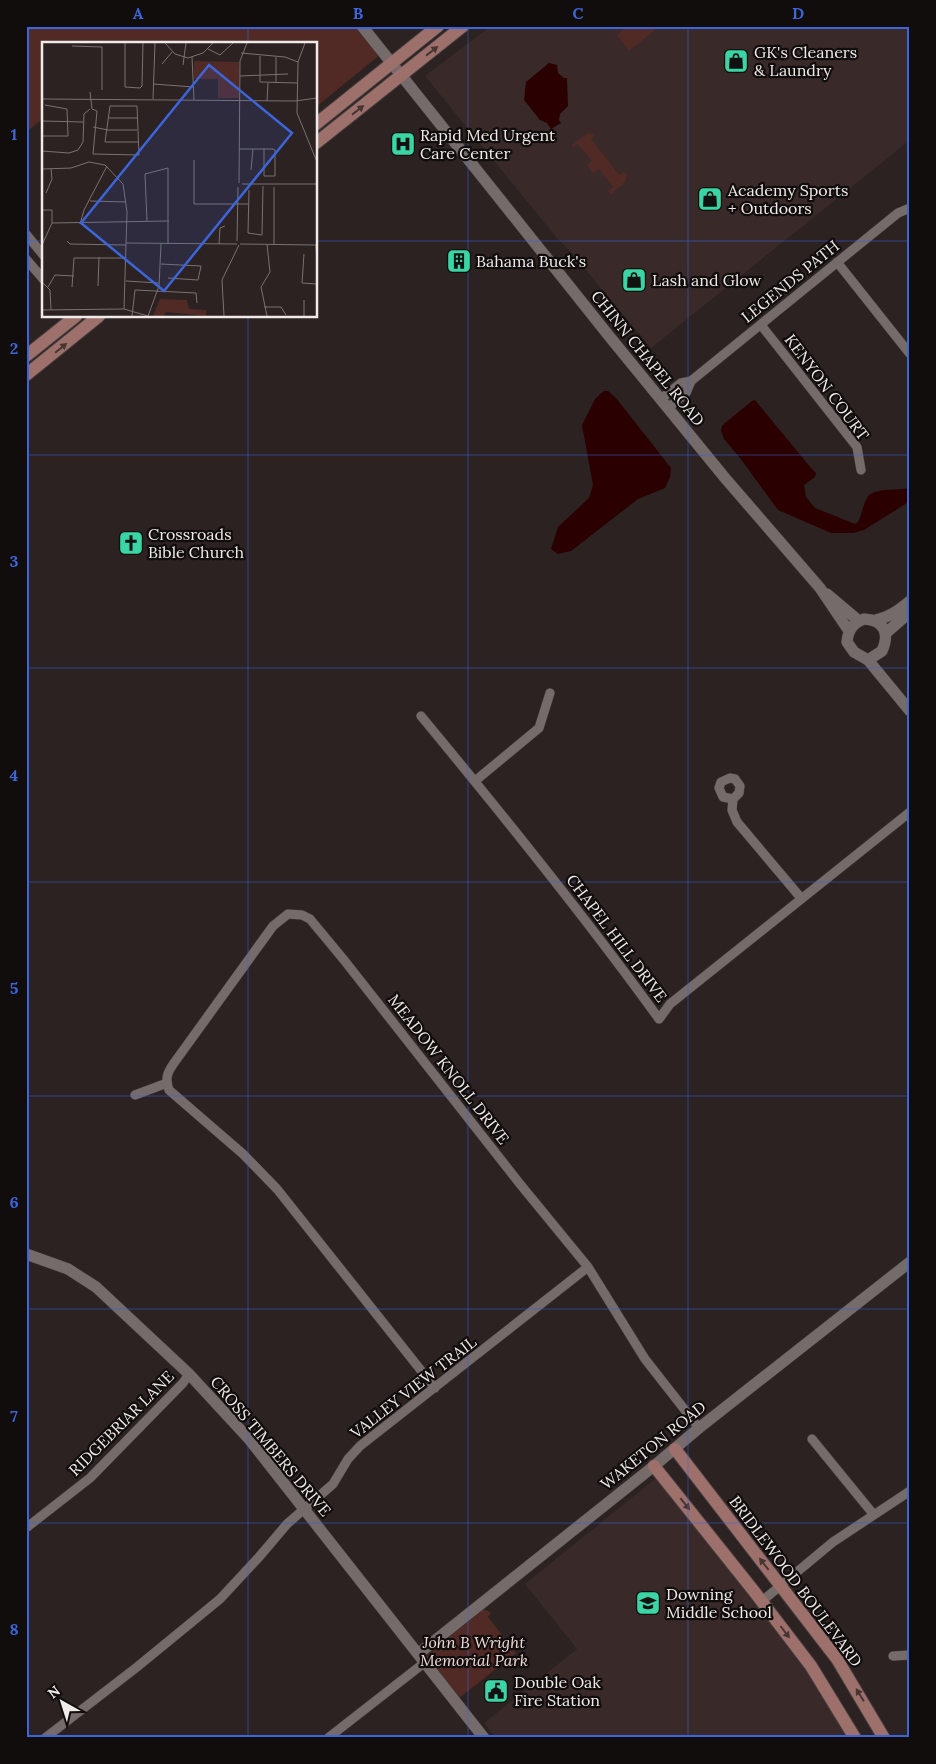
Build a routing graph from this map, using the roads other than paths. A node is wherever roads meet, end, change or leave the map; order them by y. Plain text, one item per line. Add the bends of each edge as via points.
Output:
1 (362, 26) edge
2 (438, 26) edge
3 (463, 26) edge
4 (392, 64) junction
5 (402, 76) junction
6 (318, 122) edge
7 (318, 141) edge
8 (910, 208) edge
9 (26, 234) edge
10 (42, 254) edge
11 (26, 259) edge
12 (837, 262) junction
13 (42, 278) edge
14 (73, 318) edge
15 (75, 318) edge
16 (95, 318) edge
17 (761, 325) junction
18 (84, 329) junction
19 (910, 354) edge
20 (26, 356) edge
21 (26, 375) edge
22 (664, 404) junction
23 (861, 470) dead end
24 (820, 588) junction
25 (910, 601) edge
26 (910, 612) edge
27 (876, 620) junction
28 (859, 621) junction
29 (849, 632) junction
30 (886, 633) junction
31 (882, 651) junction
32 (868, 660) junction
33 (550, 693) dead end
34 (897, 694) junction
35 (910, 711) edge
36 (421, 716) dead end
37 (475, 781) junction
38 (733, 799) dead end
39 (910, 812) edge
40 (801, 898) junction
41 (167, 1083) junction
42 (135, 1096) dead end
43 (26, 1254) edge
44 (910, 1262) edge
45 (588, 1267) junction
46 (189, 1374) junction
47 (435, 1388) junction
48 (699, 1428) junction
49 (812, 1439) dead end
50 (675, 1449) junction
51 (654, 1466) junction
52 (910, 1491) edge
53 (304, 1509) junction
54 (874, 1514) junction
55 (26, 1528) edge
56 (781, 1586) junction
57 (762, 1601) junction
58 (910, 1655) edge
59 (893, 1656) dead end
60 (421, 1658) junction
61 (45, 1738) edge
62 (328, 1738) edge
63 (484, 1738) edge
64 (856, 1738) edge
65 (884, 1738) edge

1 - 4 street, CHINN CHAPEL ROAD
2 - 4 main road
5 -> 3 main road
4 - 5 street, CHINN CHAPEL ROAD
4 - 6 main road
7 -> 5 main road
5 - 22 street, CHINN CHAPEL ROAD
8 - 12 street, LEGENDS PATH via 898,213
9 - 10 street
11 - 13 street
12 - 17 street, LEGENDS PATH
12 - 19 street
14 - 20 main road
15 - 18 street
16 - 18 main road
17 - 22 street, LEGENDS PATH via 691,381 681,383
17 - 23 street, KENYON COURT via 857,447
21 -> 18 main road
22 - 24 street, CHINN CHAPEL ROAD
24 - 28 street, CHINN CHAPEL ROAD
24 - 29 street, CHINN CHAPEL ROAD
25 - 27 street via 889,616
26 - 30 street
27 - 28 street
27 - 30 street
28 - 29 street
29 - 32 street via 850,648
30 - 31 street
31 - 32 street
31 - 34 street via 882,664
32 - 34 street
33 - 37 street via 539,728
34 - 35 street
36 - 37 street, CHAPEL HILL DRIVE
37 - 40 street, CHAPEL HILL DRIVE via 659,1019 670,1004
38 - 40 street via 732,810 738,822
39 - 40 street, CHAPEL HILL DRIVE
41 - 42 street
41 - 45 street, MEADOW KNOLL DRIVE via 166,1075 174,1063 273,926 288,914 302,915 315,924
41 - 47 street via 169,1090 243,1154 277,1189
43 - 46 street, CROSS TIMBERS DRIVE via 68,1269 96,1287
44 - 48 street, WAKETON ROAD
45 - 47 street, VALLEY VIEW TRAIL
45 - 48 street, MEADOW KNOLL DRIVE via 645,1359
46 - 53 street, CROSS TIMBERS DRIVE via 249,1440
46 - 55 street, RIDGEBRIAR LANE via 90,1478
47 - 53 street, VALLEY VIEW TRAIL via 360,1446 333,1484
48 - 50 street, WAKETON ROAD
49 - 54 street
50 - 51 street, WAKETON ROAD
56 -> 50 main road, BRIDLEWOOD BOULEVARD
51 -> 57 main road
51 - 60 street, WAKETON ROAD
52 - 54 street
53 - 60 street, CROSS TIMBERS DRIVE
53 - 61 street, VALLEY VIEW TRAIL via 286,1524 220,1599
54 - 56 street via 833,1542
56 - 57 street
65 -> 56 main road, BRIDLEWOOD BOULEVARD via 837,1659
57 -> 64 main road via 810,1666
58 - 59 street
60 - 62 street
60 - 63 street, CROSS TIMBERS DRIVE

